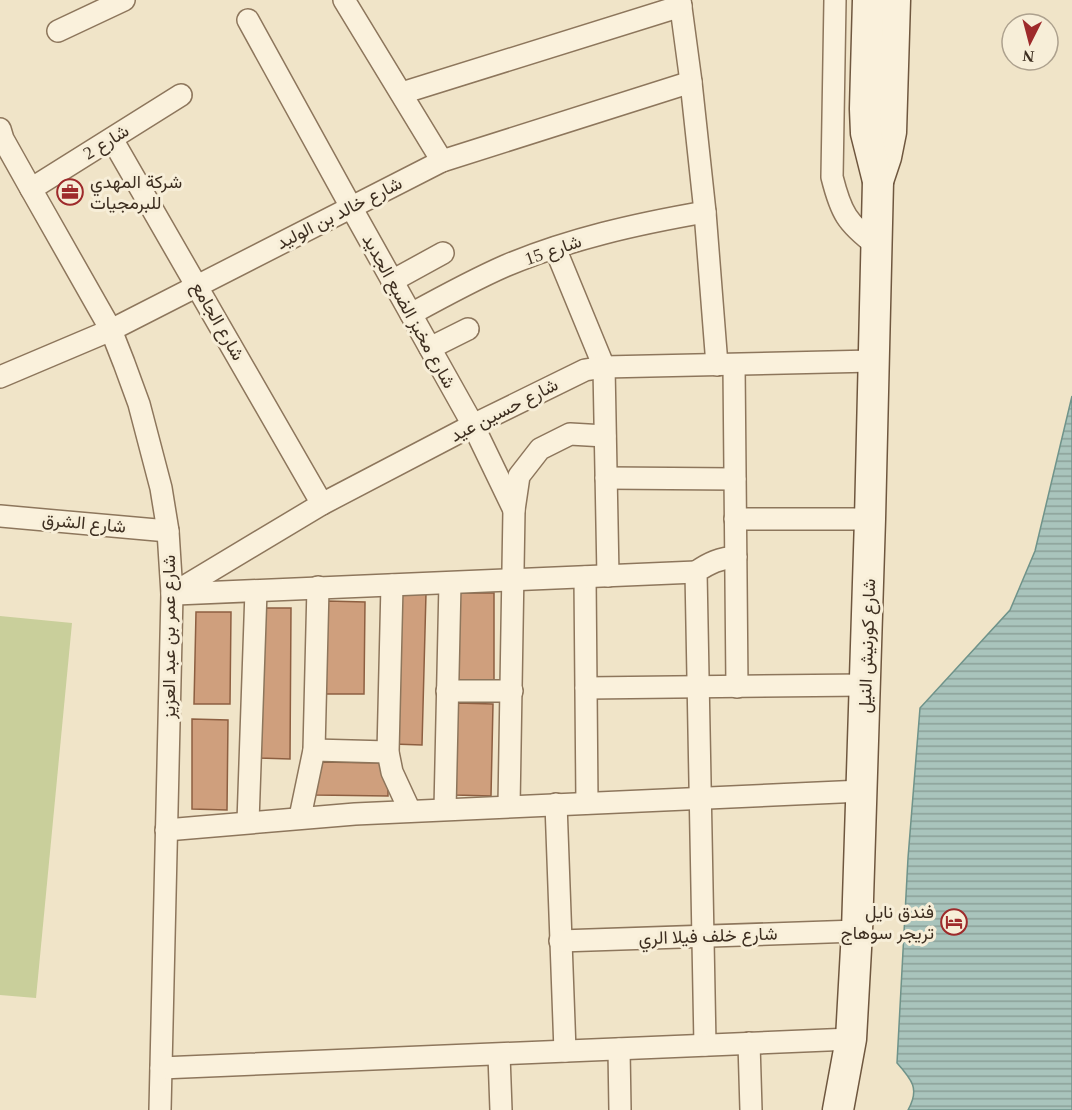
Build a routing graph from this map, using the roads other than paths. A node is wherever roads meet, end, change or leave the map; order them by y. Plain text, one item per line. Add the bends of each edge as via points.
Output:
1 (124, 0) edge
2 (344, 0) edge
3 (835, 0) edge
4 (868, 0) edge
5 (895, 0) edge
6 (680, 3) edge
7 (249, 20) dead end
8 (58, 31) dead end
9 (691, 82) junction
10 (402, 93) junction
11 (181, 95) dead end
12 (0, 129) edge
13 (112, 139) junction
14 (442, 161) junction
15 (878, 181) junction
16 (31, 189) junction
17 (351, 207) junction
18 (705, 213) junction
19 (876, 245) junction
20 (555, 248) junction
21 (443, 254) dead end
22 (392, 281) junction
23 (197, 285) junction
24 (411, 314) junction
25 (468, 329) dead end
26 (111, 330) junction
27 (430, 348) junction
28 (873, 361) junction
29 (725, 365) junction
30 (603, 367) junction
31 (0, 377) edge
32 (473, 425) junction
33 (605, 436) junction
34 (606, 478) junction
35 (735, 478) junction
36 (322, 504) junction
37 (514, 510) junction
38 (0, 516) edge
39 (735, 519) junction
40 (870, 519) junction
41 (168, 531) junction
42 (736, 557) junction
43 (696, 572) junction
44 (608, 576) junction
45 (585, 577) junction
46 (514, 580) junction
47 (450, 583) junction
48 (392, 585) junction
49 (318, 587) junction
50 (256, 591) junction
51 (172, 594) junction
52 (865, 685) junction
53 (698, 687) junction
54 (737, 687) junction
55 (586, 688) junction
56 (447, 691) junction
57 (512, 691) junction
58 (314, 750) junction
59 (388, 752) junction
60 (862, 792) junction
61 (700, 799) junction
62 (556, 804) junction
63 (587, 804) junction
64 (509, 806) junction
65 (445, 809) junction
66 (410, 811) junction
67 (300, 817) junction
68 (248, 822) junction
69 (166, 830) junction
70 (857, 931) junction
71 (703, 936) junction
72 (560, 941) junction
73 (851, 1039) junction
74 (749, 1043) junction
75 (705, 1045) junction
76 (620, 1049) junction
77 (565, 1051) junction
78 (499, 1055) junction
79 (161, 1068) junction
80 (160, 1110) edge
81 (501, 1110) edge
82 (620, 1110) edge
83 (751, 1110) edge
84 (838, 1110) edge

1 - 8 street
2 - 10 street
3 - 19 street via 832,177 839,205 854,228
4 - 15 main road, شارع كورنيش النيل via 866,133
5 - 15 main road, شارع كورنيش النيل via 891,132
6 - 9 street
6 - 10 street
7 - 17 street, شارع مخبز الضبع الجديد
9 - 14 street, شارع خالد بن الوليد
9 - 18 street
10 - 14 street
11 - 13 street, شارع 2
12 - 16 street, شارع عمر بن عبد العزيز
13 - 16 street, شارع 2
13 - 23 street, شارع الجامع
14 - 17 street, شارع خالد بن الوليد
15 - 19 main road, شارع كورنيش النيل
16 - 26 street, شارع عمر بن عبد العزيز
17 - 22 street, شارع مخبز الضبع الجديد
17 - 23 street, شارع خالد بن الوليد
18 - 20 street, شارع 15 via 604,232
18 - 29 street
19 - 28 main road, شارع كورنيش النيل
20 - 24 street, شارع 15 via 477,279
20 - 30 street
21 - 22 street
22 - 24 street, شارع مخبز الضبع الجديد
23 - 26 street, شارع خالد بن الوليد
23 - 36 street, شارع الجامع
24 - 27 street, شارع مخبز الضبع الجديد
25 - 27 street
26 - 31 street, شارع خالد بن الوليد
26 - 41 street, شارع عمر بن عبد العزيز via 152,446
27 - 32 street, شارع مخبز الضبع الجديد
28 - 29 street, شارع حسين عيد
28 - 40 main road, شارع كورنيش النيل
29 - 30 street, شارع حسين عيد
29 - 35 street
30 - 32 street, شارع حسين عيد via 568,377
30 - 33 street
32 - 36 street, شارع حسين عيد
32 - 37 street, شارع مخبز الضبع الجديد
33 - 34 street
33 - 37 street via 570,434 540,448 519,476
34 - 35 street
34 - 44 street
35 - 39 street
36 - 51 street, شارع حسين عيد
37 - 46 street
38 - 41 street, شارع الشرق
39 - 40 street
39 - 42 street
40 - 52 main road, شارع كورنيش النيل
41 - 51 street, شارع عمر بن عبد العزيز
42 - 43 street via 722,558
42 - 54 street
43 - 44 street
43 - 53 street
44 - 45 street
45 - 46 street
45 - 55 street
46 - 47 street
46 - 57 street
47 - 48 street
47 - 56 street
48 - 49 street
48 - 59 street
49 - 50 street
49 - 58 street
50 - 51 street
50 - 68 street
51 - 69 street, شارع عمر بن عبد العزيز
52 - 54 street
52 - 60 main road, شارع كورنيش النيل
53 - 54 street
53 - 55 street
53 - 61 street
55 - 63 street
56 - 57 street
56 - 65 street
57 - 64 street
58 - 59 street
58 - 67 street
59 - 66 street
60 - 61 street
60 - 70 main road, شارع كورنيش النيل
61 - 63 street
61 - 71 street
62 - 63 street
62 - 64 street
62 - 72 street
64 - 65 street
65 - 66 street
66 - 67 street
67 - 68 street
68 - 69 street
69 - 79 street, شارع عمر بن عبد العزيز
70 - 71 street, شارع خلف فيلا الري
70 - 73 main road, شارع كورنيش النيل
71 - 72 street, شارع خلف فيلا الري
71 - 75 street
72 - 77 street
73 - 74 street
73 - 84 main road, شارع كورنيش النيل
74 - 75 street
74 - 83 street
75 - 76 street
76 - 77 street
76 - 82 street
77 - 78 street
78 - 79 street
78 - 81 street
79 - 80 street, شارع عمر بن عبد العزيز

